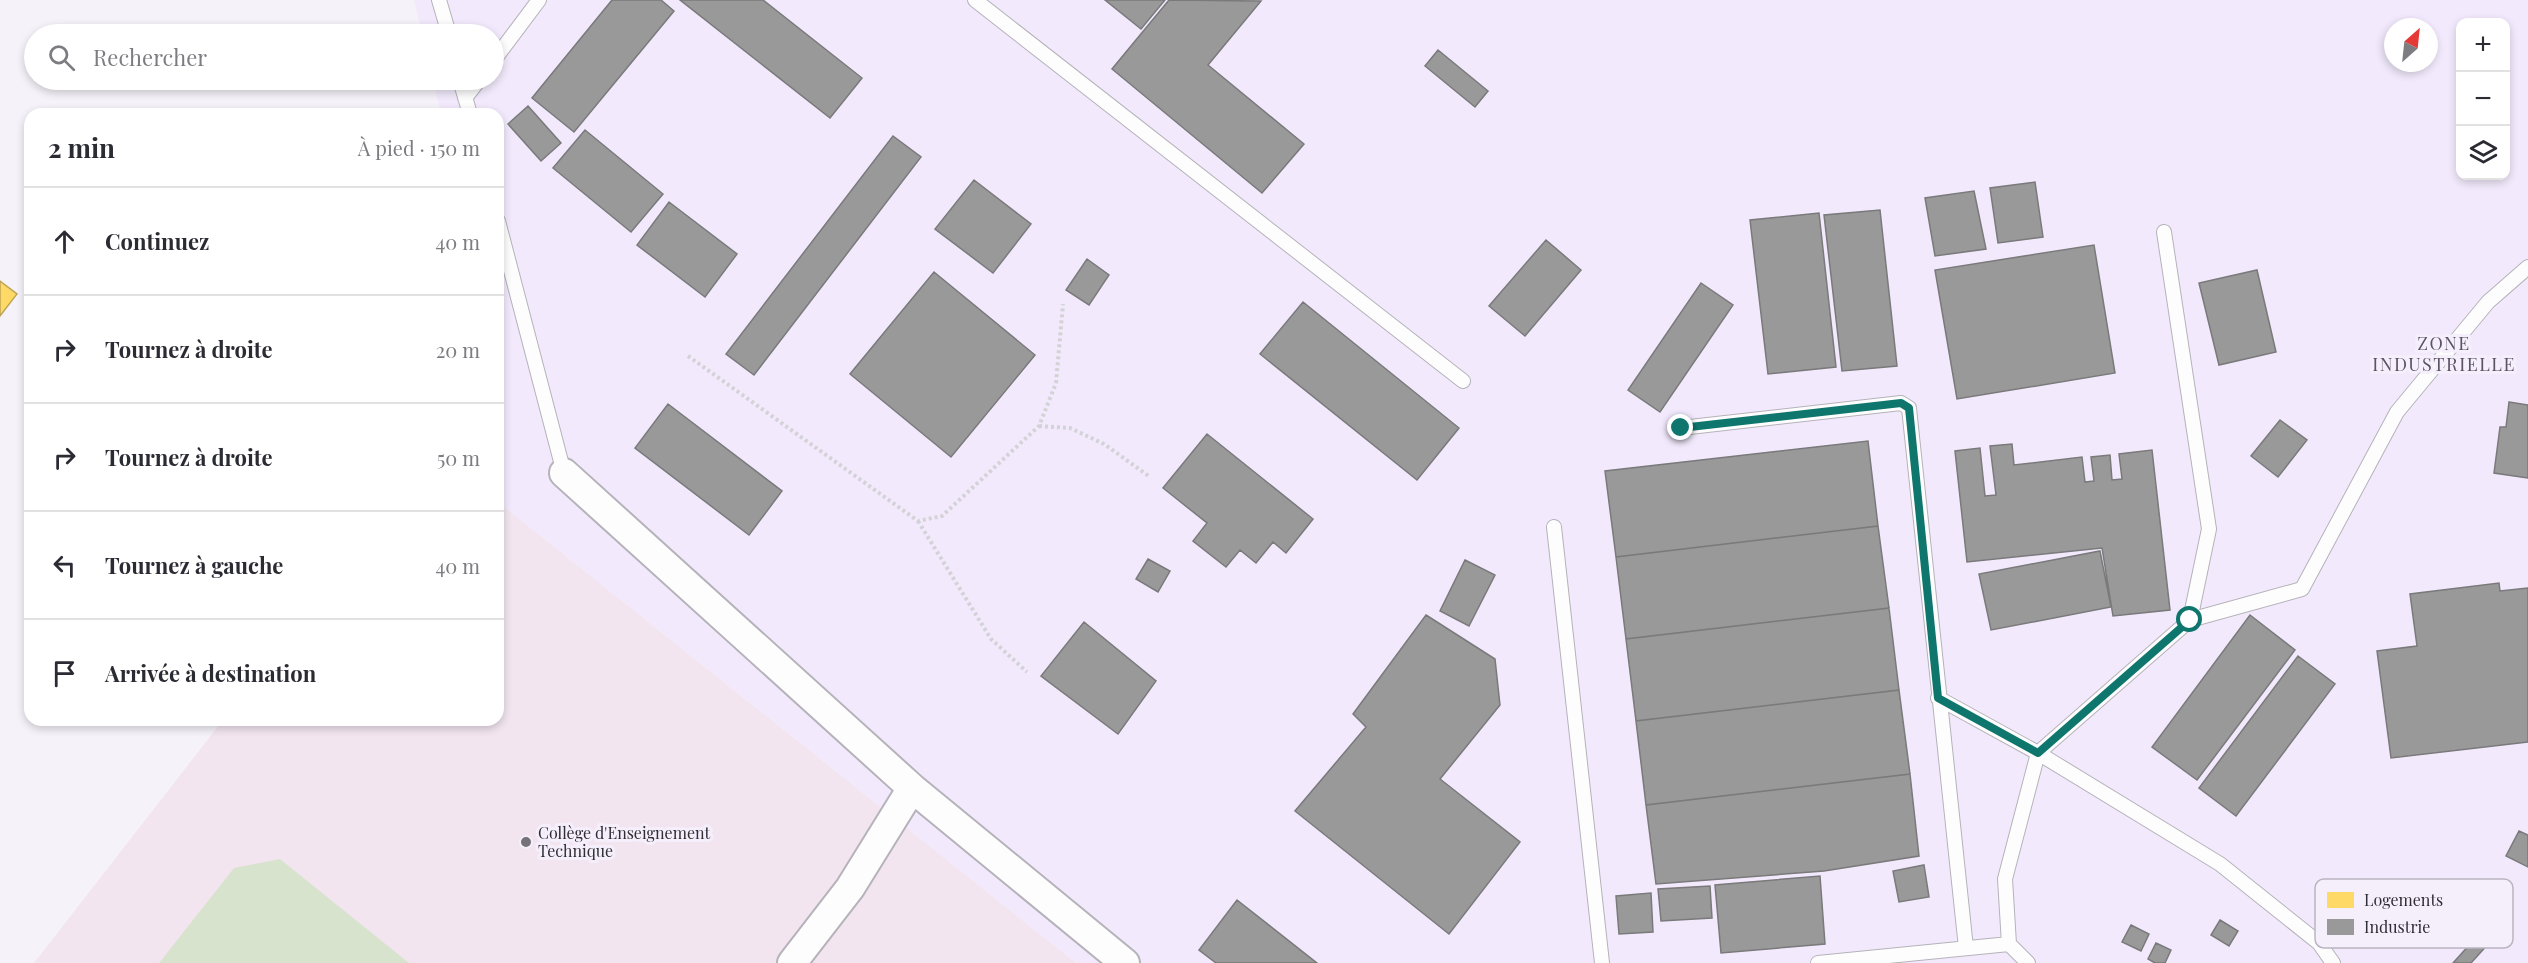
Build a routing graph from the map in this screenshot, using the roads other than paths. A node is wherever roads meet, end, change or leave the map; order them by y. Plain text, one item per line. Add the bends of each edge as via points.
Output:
1 (439, 0) edge
2 (539, 0) edge
3 (975, 0) edge
4 (445, 24) edge
5 (504, 47) edge
6 (463, 90) edge
7 (471, 90) edge
8 (465, 98) junction
9 (468, 108) edge
10 (2164, 232) dead end
11 (504, 244) edge
12 (2528, 267) edge
13 (1463, 381) dead end
14 (1681, 428) dead end
15 (564, 473) joint
16 (1554, 527) dead end
17 (2190, 620) junction
18 (1938, 698) junction
19 (2038, 753) junction
20 (912, 788) junction
21 (2315, 940) edge
22 (2009, 944) junction
23 (1966, 948) junction
24 (2322, 948) edge
25 (792, 963) edge
26 (1125, 963) edge
27 (1602, 963) edge
28 (1818, 963) edge
29 (2028, 963) edge
30 (2333, 963) edge

1 - 4 lane
2 - 5 lane
3 - 13 lane
6 - 8 lane
7 - 8 lane
8 - 9 lane
10 - 17 lane via 2209,530
11 - 15 lane
12 - 17 lane via 2488,302 2397,412 2301,589
14 - 18 lane via 1901,403 1909,408
15 - 20 street
16 - 27 lane
17 - 19 lane
18 - 19 lane
18 - 23 lane
19 - 21 lane via 2220,864
19 - 22 lane via 2005,879
20 - 25 street via 850,888
20 - 26 street
22 - 23 lane
22 - 29 lane
23 - 28 lane
24 - 30 lane

